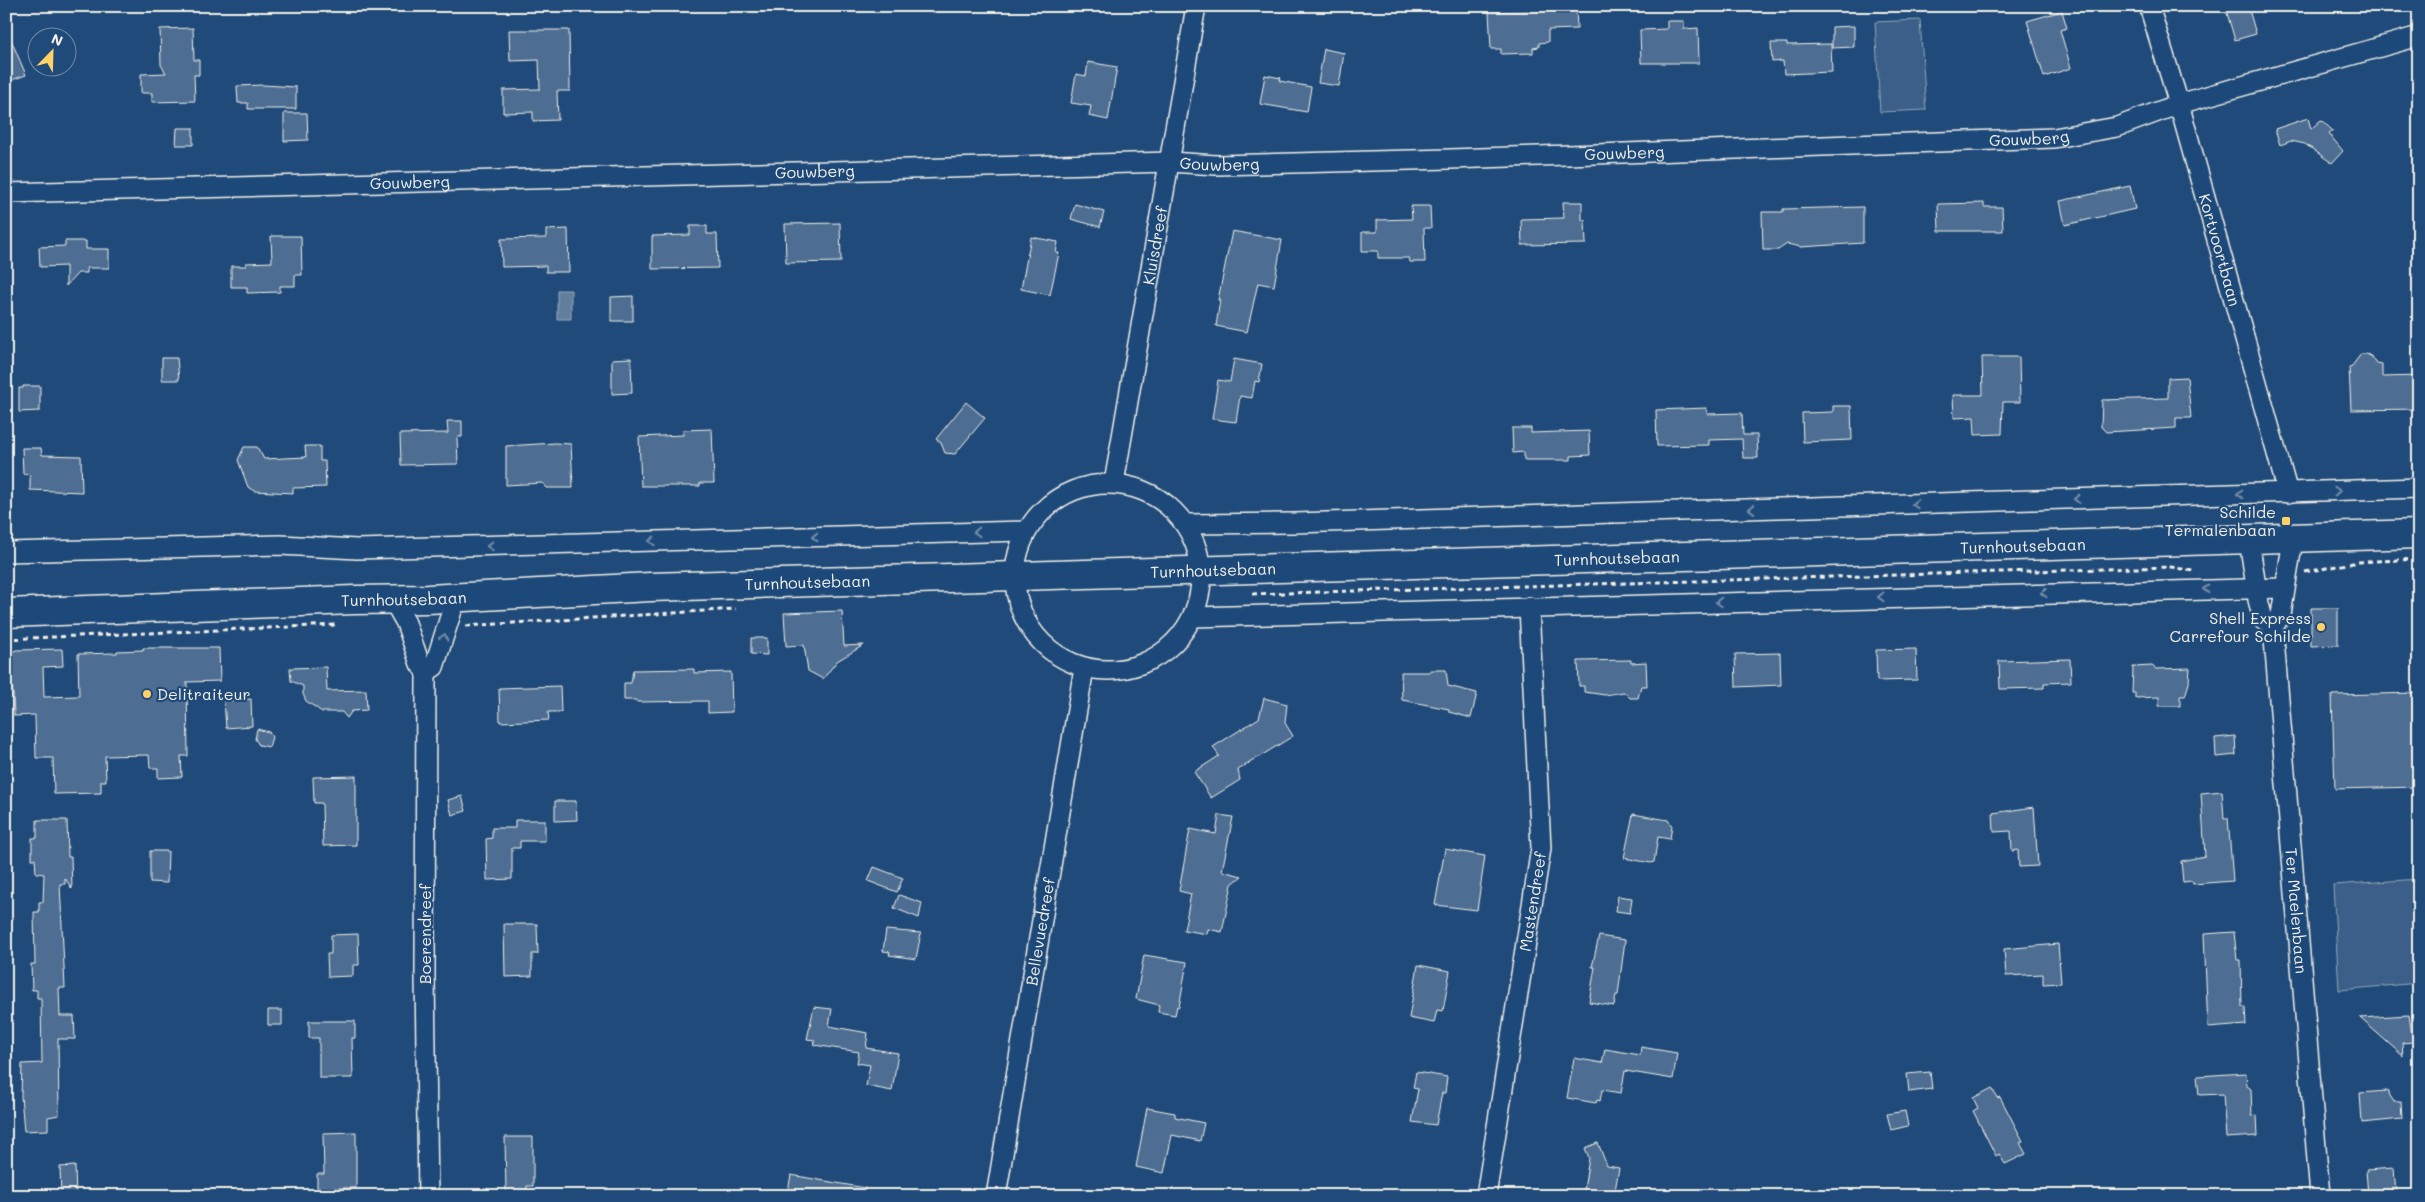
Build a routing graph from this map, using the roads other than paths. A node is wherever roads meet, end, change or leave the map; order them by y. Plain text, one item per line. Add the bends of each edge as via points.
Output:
1 (1196, 6) edge
2 (2149, 6) edge
3 (2419, 36) edge
4 (2179, 104) junction
5 (1170, 162) junction
6 (6, 193) edge
7 (1114, 483) junction
8 (2419, 488) edge
9 (2288, 492) junction
10 (1186, 524) junction
11 (1026, 531) junction
12 (2419, 534) edge
13 (2293, 539) junction
14 (2249, 540) junction
15 (6, 552) edge
16 (1201, 571) junction
17 (1014, 576) junction
18 (2255, 588) junction
19 (2284, 588) junction
20 (456, 598) junction
21 (393, 600) junction
22 (1529, 607) junction
23 (6, 613) edge
24 (1194, 617) junction
25 (2273, 627) junction
26 (1084, 668) junction
27 (426, 672) junction
28 (428, 1196) edge
29 (996, 1196) edge
30 (1486, 1196) edge
31 (2320, 1196) edge

1 - 5 street, Kluisdreef
2 - 4 street, Kortvoortbaan
3 - 4 street, Gouwberg
4 - 5 street, Gouwberg via 2117,127 2054,138 1450,159 1216,165
4 - 9 street, Kortvoortbaan
5 - 6 street, Gouwberg
5 - 7 street, Kluisdreef
7 - 10 street via 1142,489 1166,504
7 - 11 street via 1088,485 1063,494 1042,510
9 -> 8 street
9 -> 10 street
10 - 16 street via 1197,547
11 -> 15 street via 357,549 280,545
11 - 17 street via 1017,553
12 - 13 main road, Turnhoutsebaan
13 - 14 main road, Turnhoutsebaan
13 - 19 street, Ter Maelenbaan
14 - 16 main road, Turnhoutsebaan
14 - 18 street, Ter Maelenbaan
16 - 17 main road, Turnhoutsebaan
16 - 24 street
17 - 20 main road, Turnhoutsebaan via 650,587
17 - 26 street via 1017,601 1032,616 1041,643 1061,658
18 - 19 street
18 -> 22 street
18 - 25 street, Ter Maelenbaan via 2263,619
19 - 25 street, Ter Maelenbaan via 2281,615
20 - 21 main road, Turnhoutsebaan
27 -> 20 street via 434,667
21 - 23 main road, Turnhoutsebaan
21 - 27 street, Boerendreef
22 - 24 street
22 - 30 street, Mastendreef via 1541,848
24 - 26 street via 1179,638 1152,660 1119,670
25 - 31 street, Ter Maelenbaan
26 - 29 street, Bellevuedreef
27 - 28 street, Boerendreef

